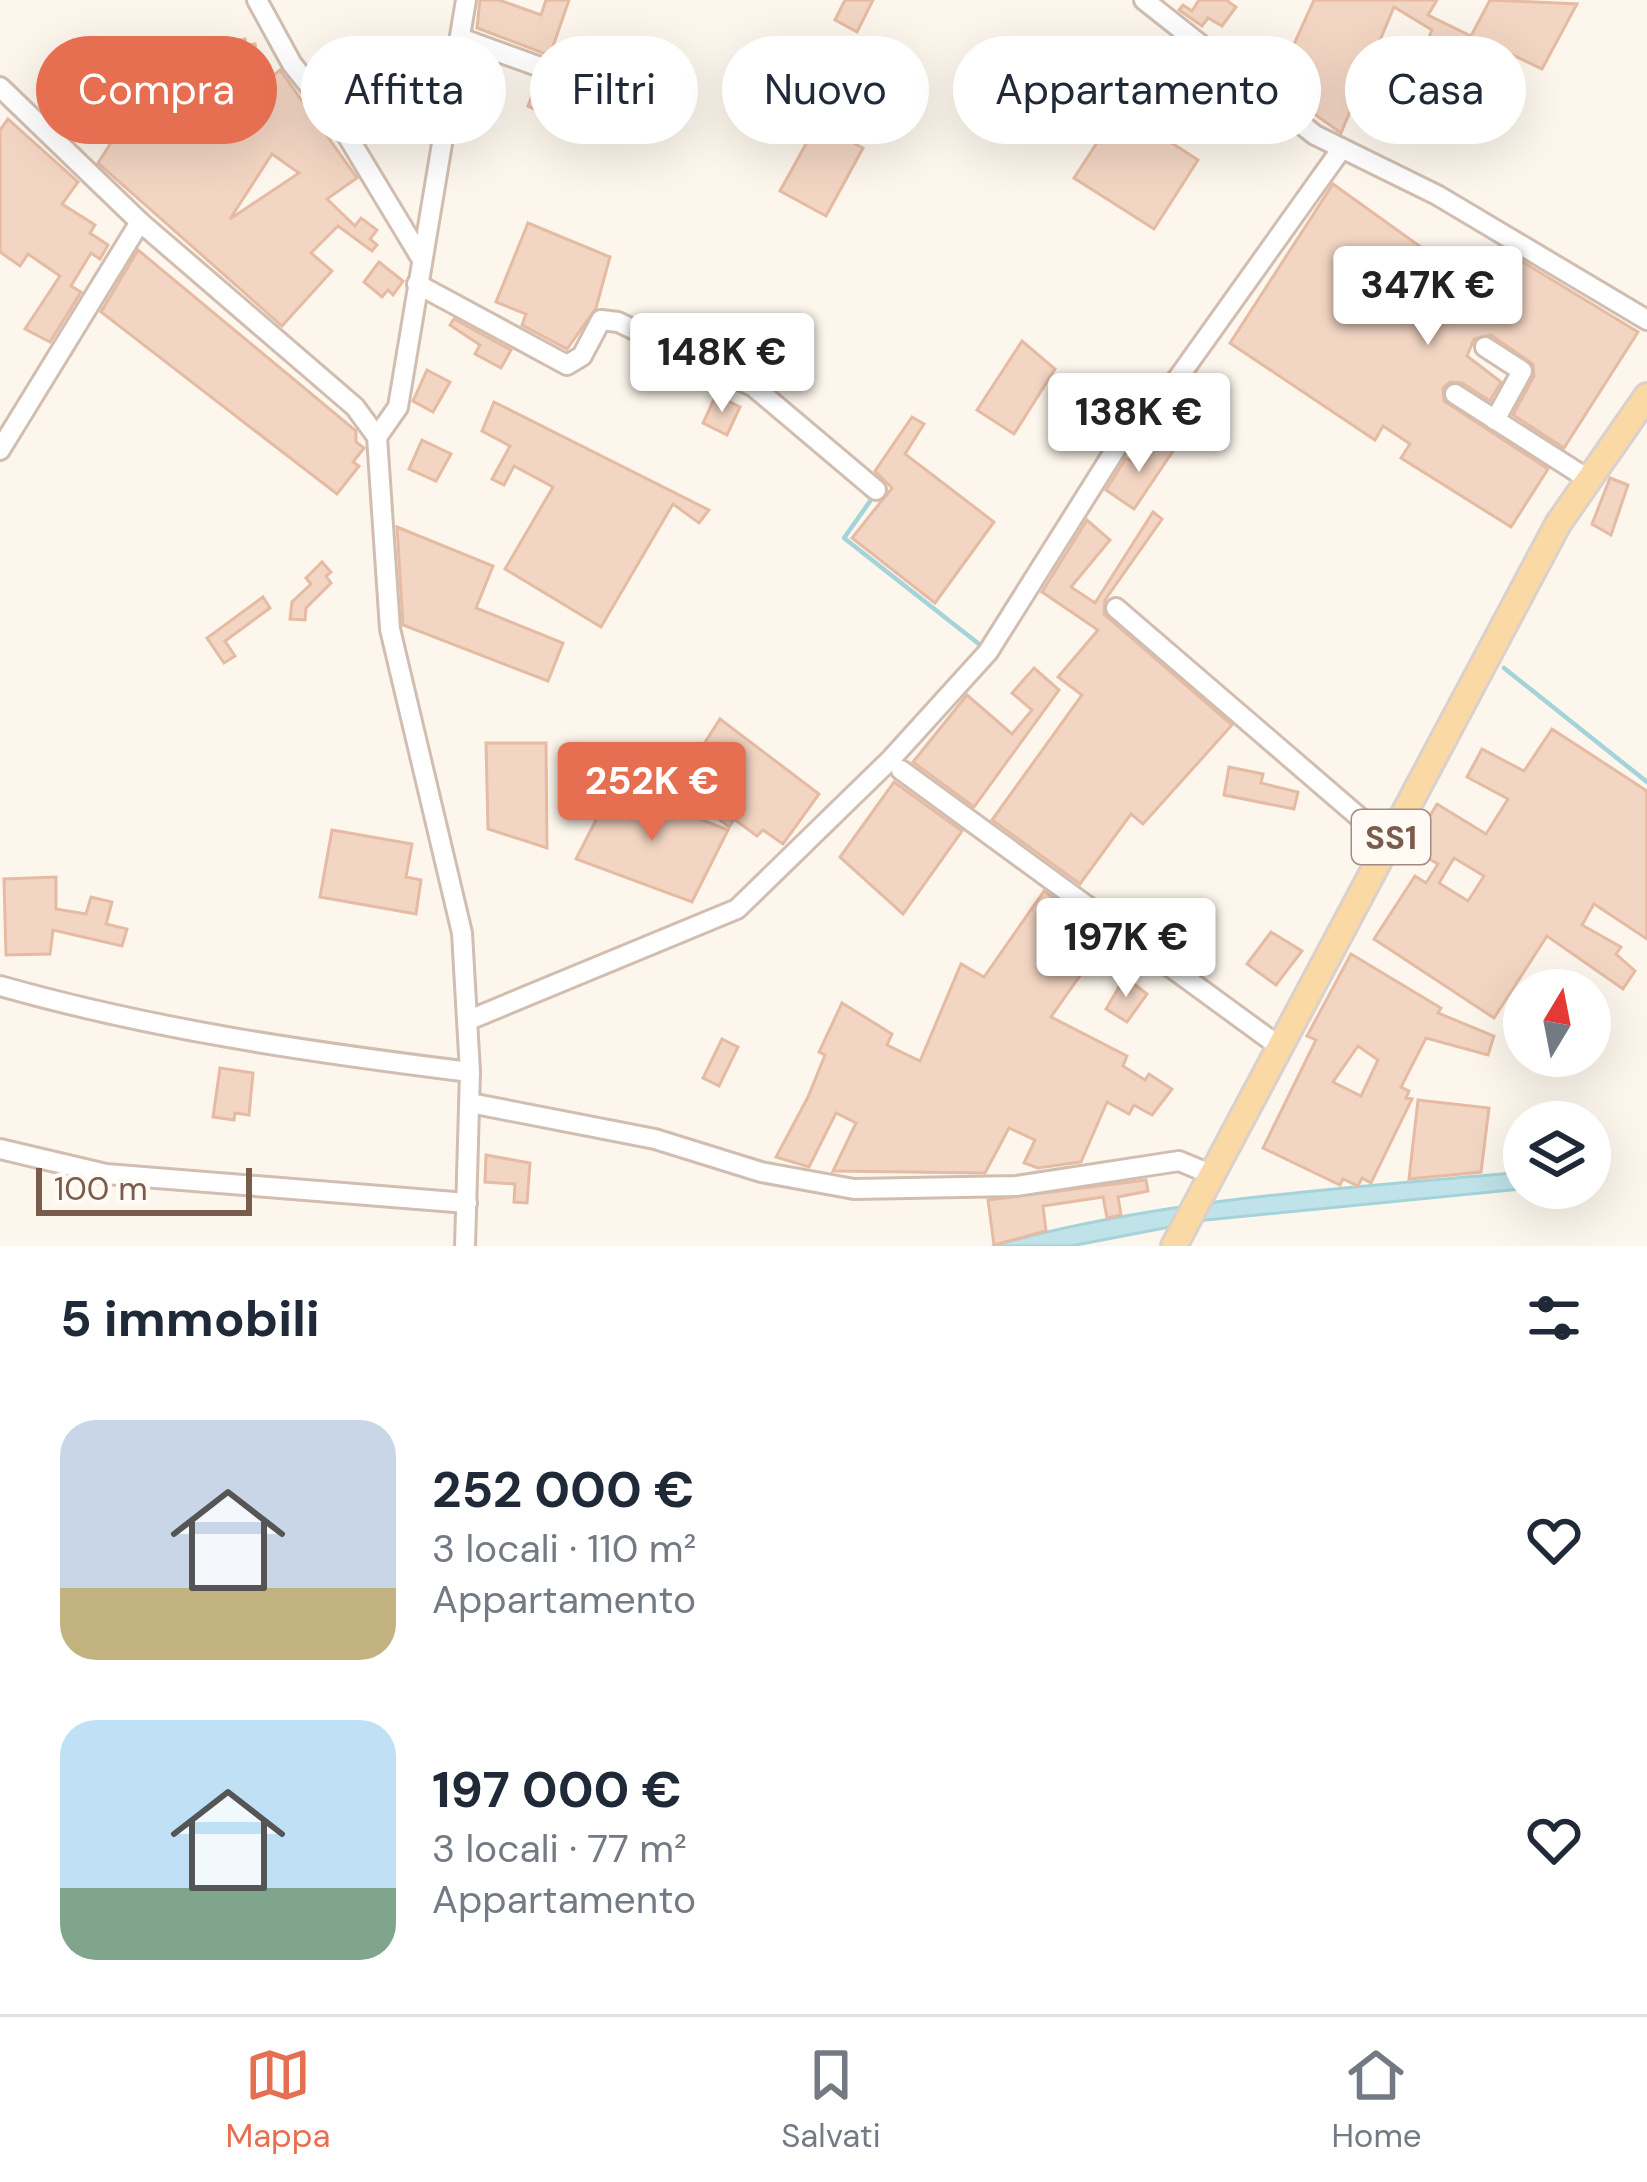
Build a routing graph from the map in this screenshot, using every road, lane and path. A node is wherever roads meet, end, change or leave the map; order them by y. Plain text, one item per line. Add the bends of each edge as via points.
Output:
1 (256, 0) edge
2 (466, 0) edge
3 (1144, 0) edge
4 (460, 36) edge
5 (0, 87) edge
6 (441, 144) edge
7 (1340, 152) junction
8 (140, 222) junction
9 (421, 258) junction
10 (417, 284) junction
11 (1647, 320) edge
12 (1485, 347) dead end
13 (1455, 394) dead end
14 (1647, 396) edge
15 (1495, 420) junction
16 (376, 437) junction
17 (0, 449) edge
18 (1588, 479) junction
19 (876, 490) dead end
20 (1116, 608) dead end
21 (901, 770) dead end
22 (1388, 842) junction
23 (0, 986) edge
24 (469, 1020) junction
25 (1280, 1047) junction
26 (470, 1072) junction
27 (470, 1103) junction
28 (0, 1149) edge
29 (1210, 1179) junction
30 (467, 1203) junction
31 (1179, 1236) edge
32 (465, 1246) edge

1 - 9 street
2 - 4 street
3 - 7 street
5 - 8 street
6 - 9 street
7 - 11 street via 1437,195
7 - 24 street via 1178,378 1117,447 988,652 859,791 736,909
8 - 16 street via 355,407
8 - 17 street
9 - 10 street
10 - 16 street via 398,407
10 - 19 street via 568,364 582,356 601,320 618,322 754,387
12 - 15 street via 1522,371
13 - 15 street
14 - 18 main road, SS1
15 - 18 street
16 - 24 street via 390,629 462,934
18 - 22 main road, SS1
20 - 22 street
21 - 25 street
22 - 25 main road, SS1
23 - 26 street via 262,1046
24 - 26 street
25 - 29 main road, SS1
26 - 27 street
27 - 29 street via 854,1189 1016,1186 1179,1161
27 - 30 street
28 - 30 street via 106,1174
29 - 31 main road, SS1
30 - 32 street

